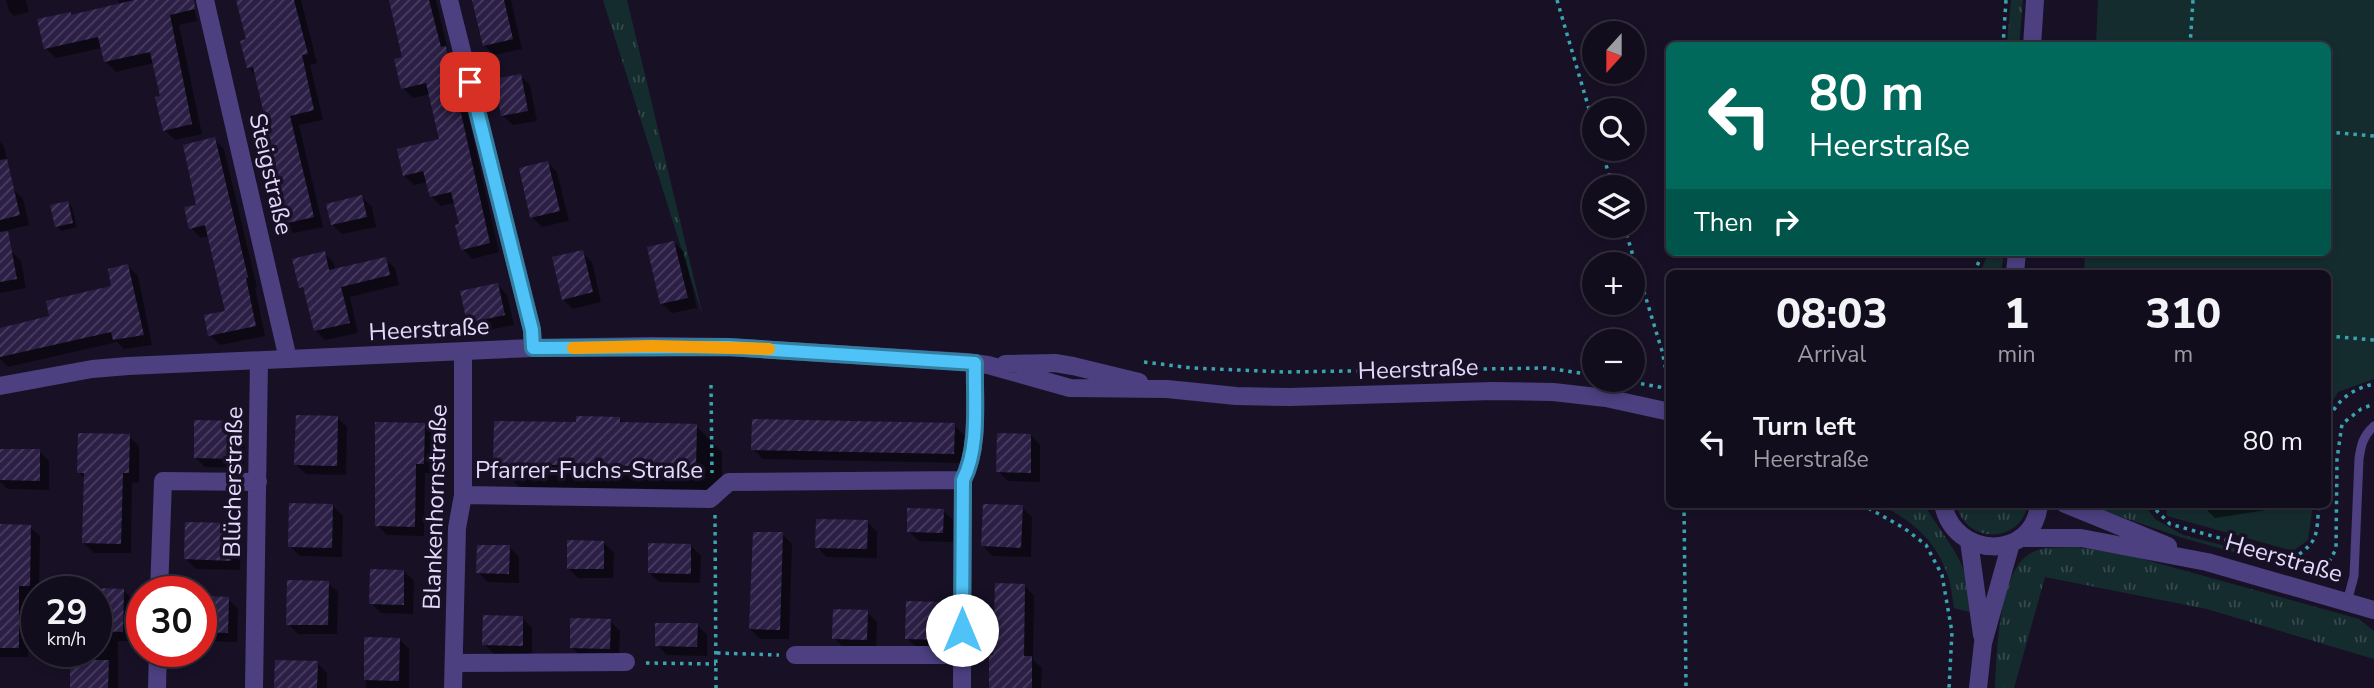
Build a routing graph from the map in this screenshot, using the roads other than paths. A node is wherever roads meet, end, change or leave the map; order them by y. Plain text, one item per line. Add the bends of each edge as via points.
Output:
1 (205, 0) edge
2 (449, 0) edge
3 (2035, 0) edge
4 (2032, 42) edge
5 (533, 348) junction
6 (463, 352) junction
7 (288, 359) junction
8 (260, 360) junction
9 (981, 364) junction
10 (0, 386) edge
11 (1666, 411) edge
12 (2374, 426) edge
13 (963, 480) junction
14 (258, 482) junction
15 (463, 495) junction
16 (1943, 508) edge
17 (2038, 508) edge
18 (2075, 508) edge
19 (2016, 540) junction
20 (1969, 541) junction
21 (2207, 562) junction
22 (160, 576) edge
23 (2347, 602) junction
24 (2374, 610) edge
25 (1983, 643) junction
26 (962, 654) junction
27 (795, 655) road end
28 (626, 662) road end
29 (454, 663) junction
30 (158, 667) edge
31 (157, 688) edge
32 (254, 688) edge
33 (453, 688) edge
34 (962, 688) edge
35 (1978, 688) edge

1 - 7 street, Steigstraße
2 - 5 street
3 - 4 street
5 - 6 street, Heerstraße
5 - 9 street, Heerstraße via 728,347
6 - 7 street, Heerstraße
6 - 15 street, Blankenhornstraße
7 - 8 street, Heerstraße
8 - 10 street, Heerstraße via 92,369
8 - 14 street, Blücherstraße
9 - 11 street, Heerstraße via 1070,388 1290,397 1553,392
9 - 13 street via 970,466
12 - 23 lane, Heerstraße via 2362,442 2359,458 2354,576
13 - 15 street, Pfarrer-Fuchs-Straße via 729,482 710,499
13 - 26 street
14 - 22 street via 163,481
14 - 32 street, Blücherstraße
15 - 29 street, Blankenhornstraße via 457,528
16 - 20 street via 1959,535
17 - 19 street via 2032,526
18 - 21 street, Heerstraße
19 - 20 street, Heerstraße via 1989,548
19 - 21 street, Heerstraße via 2081,538
19 - 25 street
20 - 25 street
21 - 23 street, Heerstraße
23 - 24 street, Heerstraße
25 - 35 street
26 - 27 street
26 - 34 street
28 - 29 street
29 - 33 street, Blankenhornstraße
30 - 31 street

